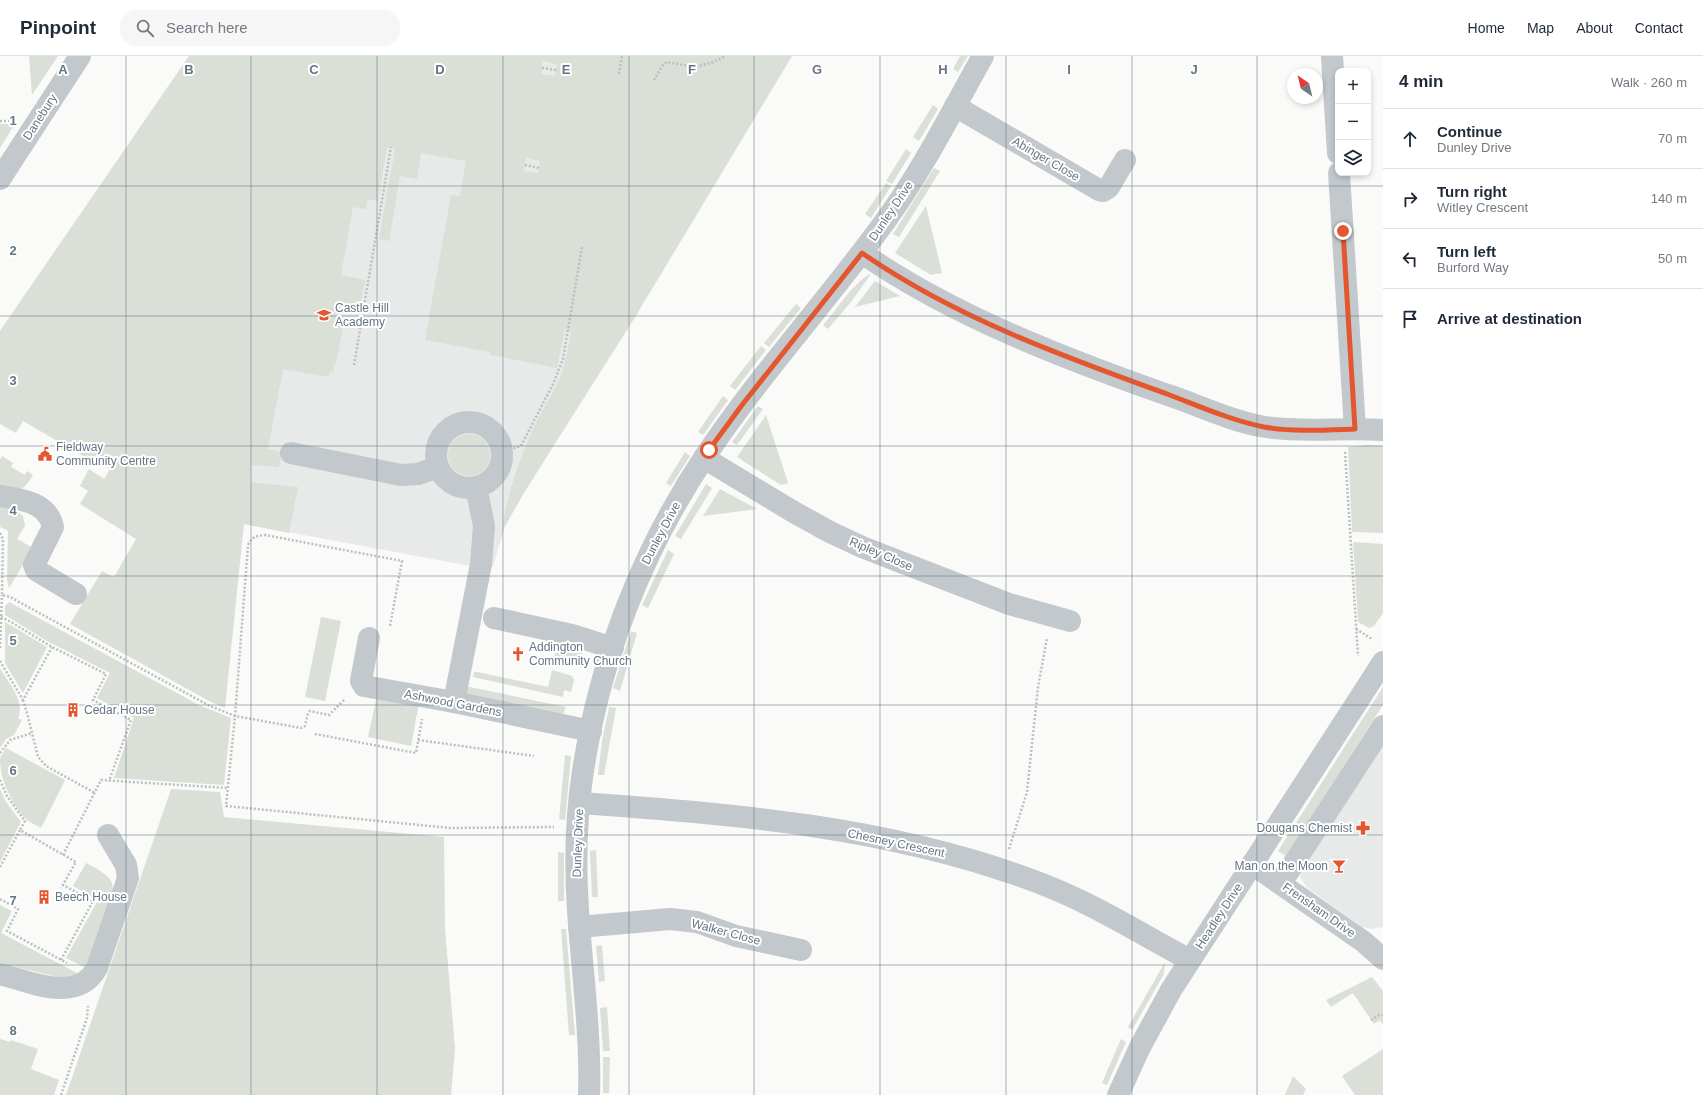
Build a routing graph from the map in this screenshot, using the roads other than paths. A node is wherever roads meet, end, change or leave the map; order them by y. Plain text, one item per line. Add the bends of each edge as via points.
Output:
1 (80, 56) edge
2 (983, 56) edge
3 (1332, 56) edge
4 (956, 106) junction
5 (1337, 140) edge
6 (1125, 160) dead end
7 (1339, 176) edge
8 (0, 178) edge
9 (862, 253) junction
10 (1350, 429) junction
11 (1383, 430) edge
12 (292, 453) dead end
13 (704, 458) junction
14 (438, 467) junction
15 (476, 487) junction
16 (0, 496) edge
17 (76, 594) dead end
18 (494, 618) dead end
19 (1062, 619) road end
20 (368, 638) dead end
21 (613, 648) junction
22 (1383, 662) edge
23 (454, 702) junction
24 (1383, 726) edge
25 (591, 731) junction
26 (580, 803) junction
27 (108, 836) dead end
28 (1252, 864) junction
29 (1281, 883) junction
30 (579, 927) junction
31 (801, 950) dead end
32 (1380, 950) edge
33 (1190, 960) junction
34 (0, 974) edge
35 (589, 1095) edge
36 (1118, 1095) edge

1 - 8 street, Danebury
2 - 4 street, Dunley Drive
3 - 5 street
4 - 6 street, Abinger Close via 1099,190 1103,191 1109,187
4 - 9 street, Dunley Drive via 912,180
7 - 10 street
9 - 10 street via 943,301 994,326 1232,419 1284,429
9 - 13 street, Dunley Drive via 742,405
10 - 11 street
12 - 14 street via 401,475 418,474
13 - 19 street, Ripley Close via 792,511 858,545 1002,602
13 - 21 street, Dunley Drive via 642,570
14 - 15 street via 443,476 452,483 460,487
14 - 15 street via 438,445 451,427 473,422 484,425 499,441 501,463 488,481
15 - 23 street via 484,526 481,564
16 - 17 street via 37,505 47,513 53,526 34,568
18 - 21 street via 572,635
20 - 23 street, Ashwood Gardens via 362,684
21 - 25 street, Dunley Drive
22 - 28 street, Headley Drive
23 - 25 street, Ashwood Gardens
24 - 29 street
25 - 26 street, Dunley Drive
26 - 30 street, Dunley Drive via 577,882
26 - 33 street, Chesney Crescent via 711,814 825,828 896,841 1002,870 1067,894 1116,918
27 - 34 street via 126,865 128,878 97,968 88,980 75,987 65,988
28 - 29 street, Frensham Drive
28 - 33 street, Headley Drive
29 - 32 street, Frensham Drive
30 - 31 street, Walker Close via 670,919 697,922 736,936
30 - 35 street, Dunley Drive via 589,1032
33 - 36 street, Headley Drive via 1149,1028

